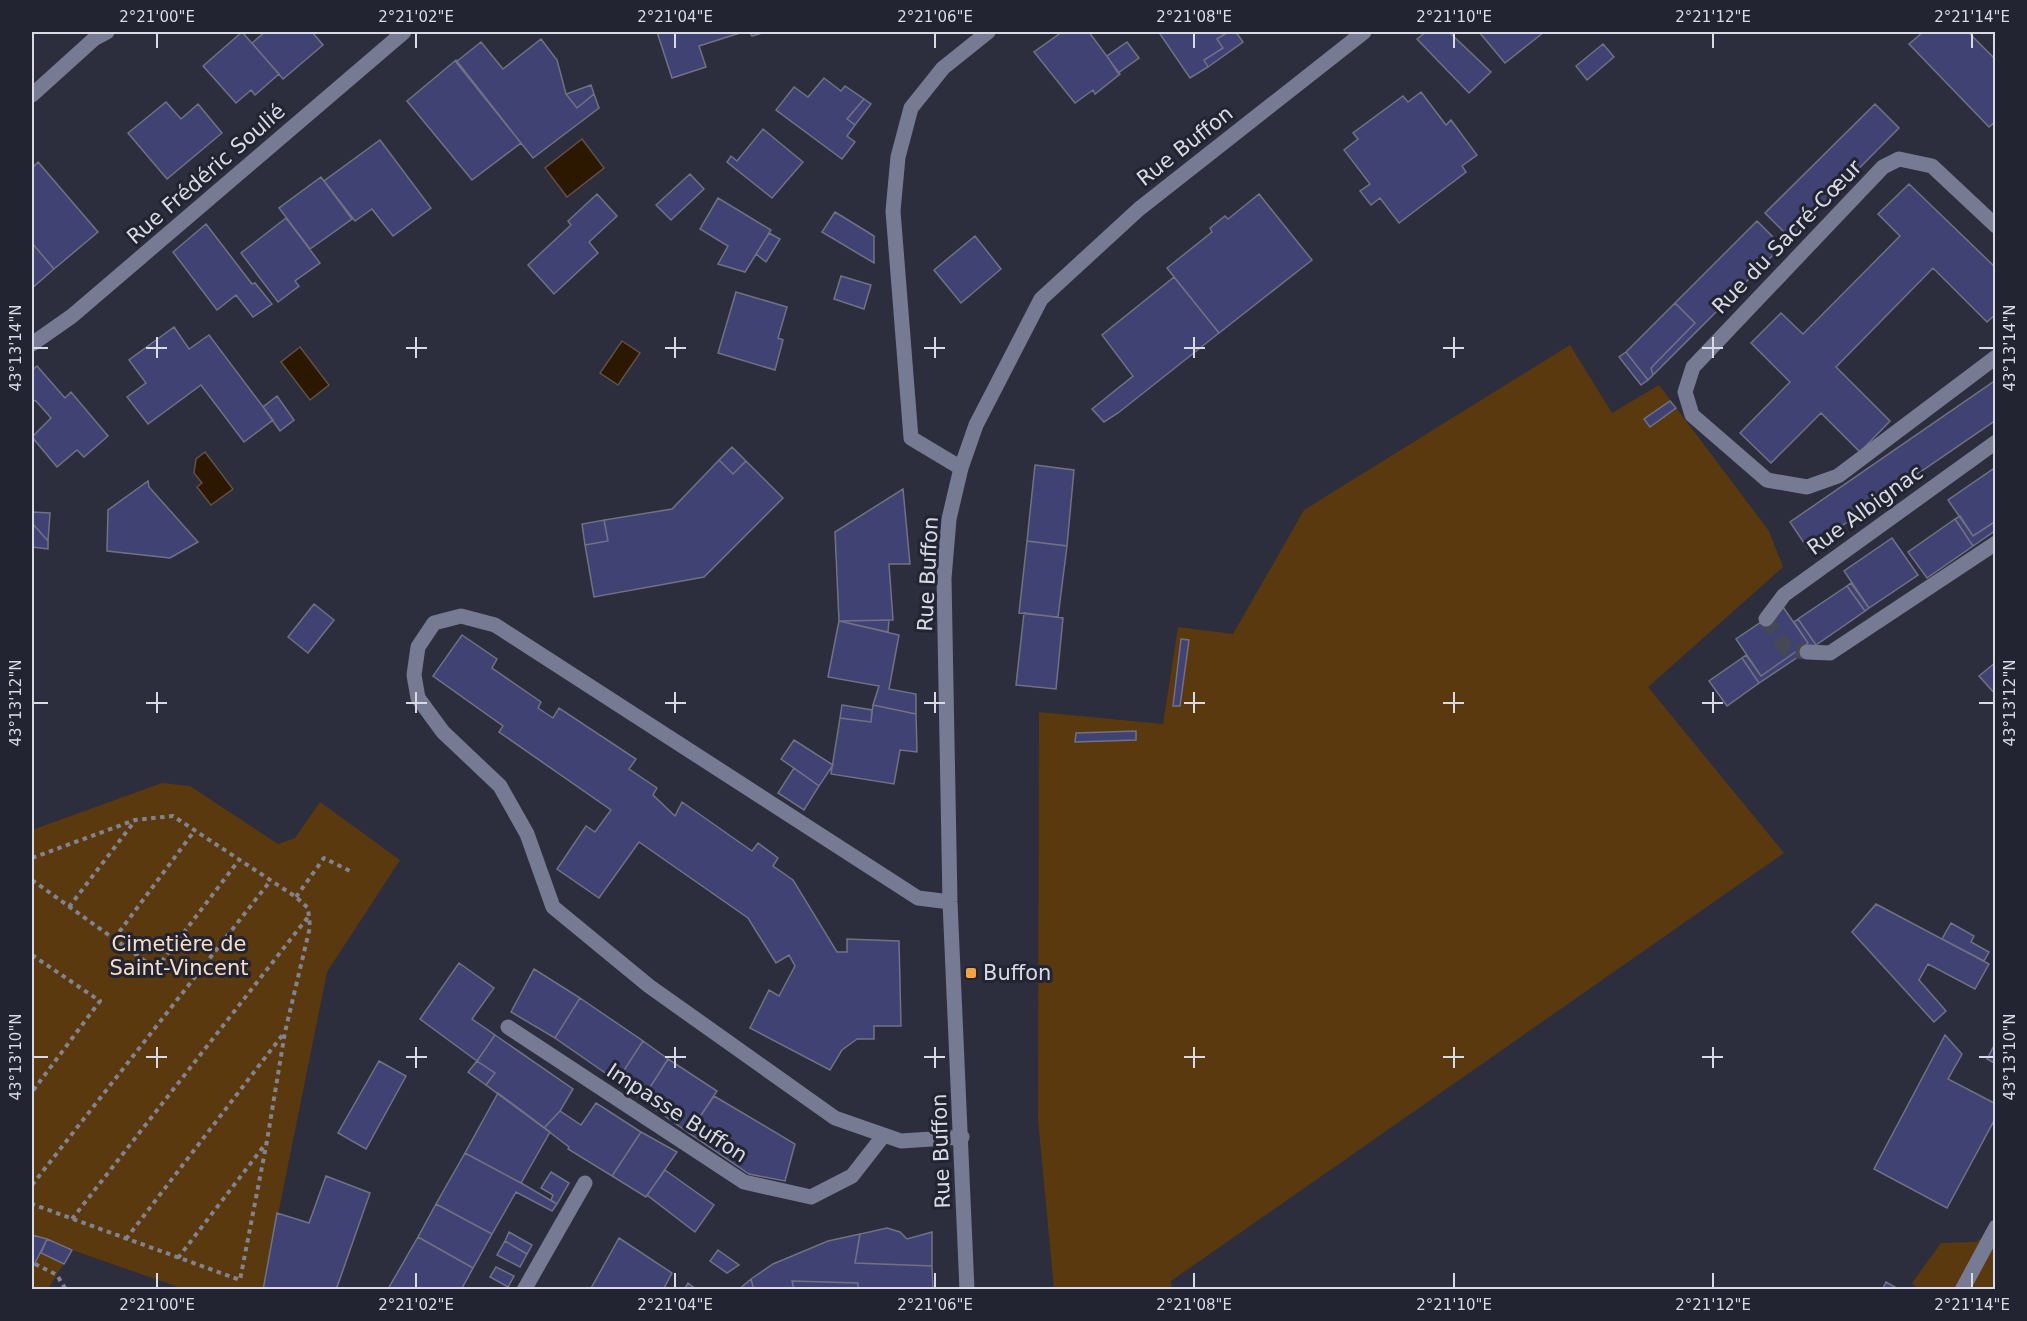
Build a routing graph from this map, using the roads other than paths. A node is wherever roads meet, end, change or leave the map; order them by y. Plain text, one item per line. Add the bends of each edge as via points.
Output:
1 (404, 32) edge
2 (988, 32) edge
3 (1364, 32) edge
4 (98, 34) edge
5 (32, 95) edge
6 (1995, 226) edge
7 (32, 344) edge
8 (1995, 357) edge
9 (1995, 441) edge
10 (961, 468) junction
11 (1995, 543) edge
12 (1766, 619) dead end
13 (1807, 652) tunnel mouth
14 (950, 902) junction
15 (508, 1027) dead end
16 (884, 1135) junction
17 (962, 1137) junction
18 (585, 1183) dead end
19 (1995, 1227) edge
20 (524, 1290) edge
21 (967, 1290) edge
22 (1962, 1290) edge

1 - 7 street, Rue Frédéric Soulié via 72,316
2 - 10 street via 943,68 911,108 898,158 893,211 911,438
3 - 10 street, Rue Buffon via 1140,209 1041,299 976,425
4 - 5 street
6 - 8 street, Rue du Sacré-Cœur via 1932,166 1899,159 1883,167 1693,367 1685,392 1692,415 1767,480 1807,487 1838,476
9 - 12 street, Rue Albignac via 1784,595
10 - 14 street, Rue Buffon via 950,519 944,578
11 - 13 street via 1830,653
14 - 16 street via 918,898 495,625 461,616 434,623 418,647 414,675 418,698 443,732 500,786 526,834 553,907 649,986 835,1118
14 - 17 street, Rue Buffon
15 - 16 street, Impasse Buffon via 744,1182 811,1197 852,1176
16 - 17 street via 901,1141
17 - 21 street, Rue Buffon
18 - 20 street
19 - 22 street

